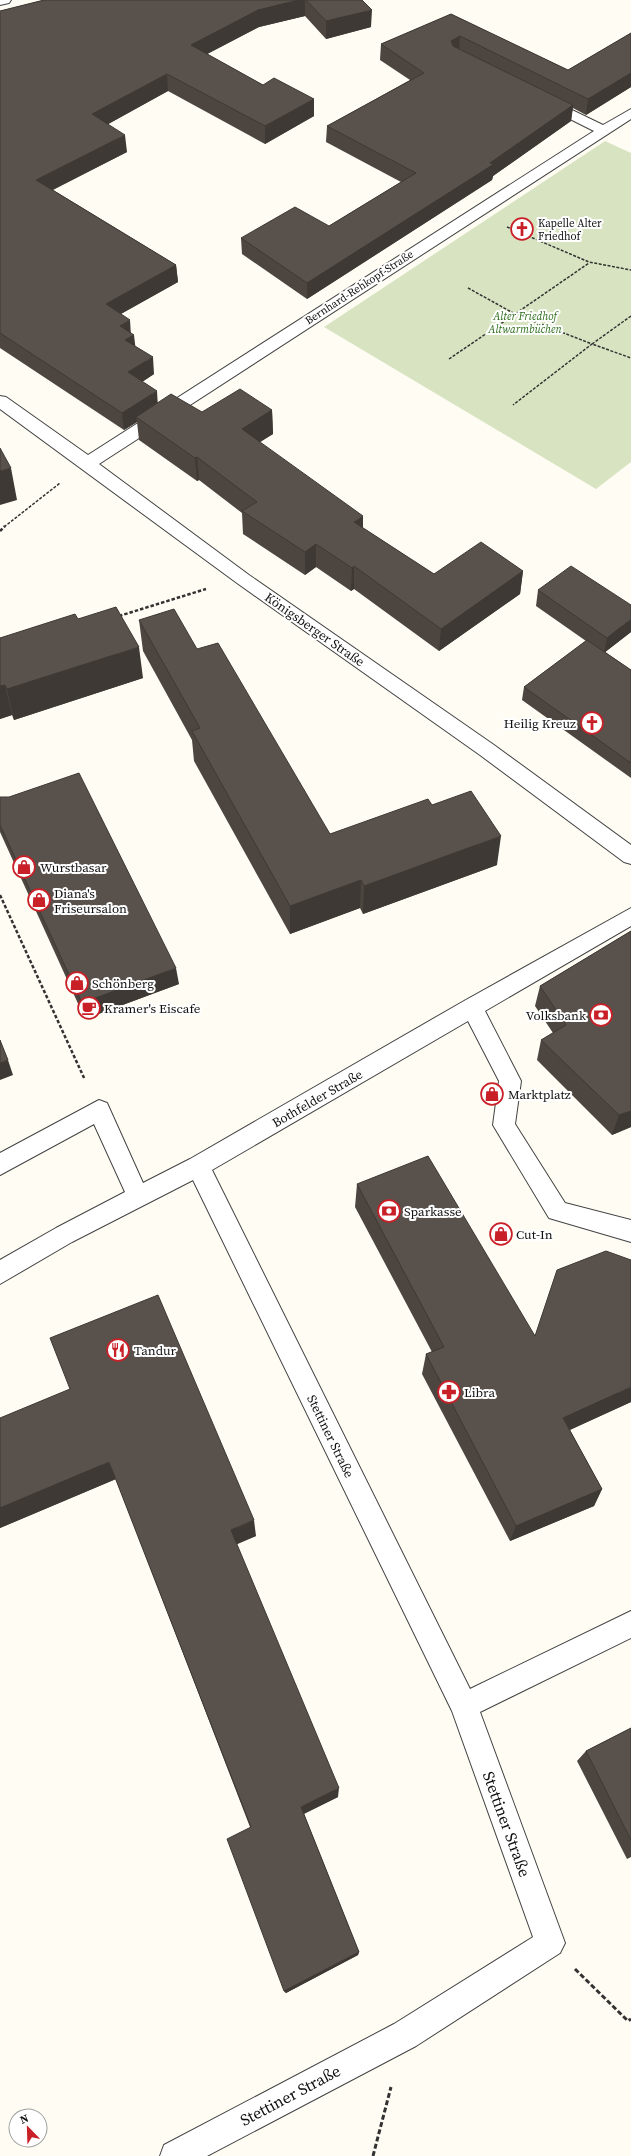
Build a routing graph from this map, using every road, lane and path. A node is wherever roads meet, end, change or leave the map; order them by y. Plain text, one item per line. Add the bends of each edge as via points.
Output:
1 (4, 0) edge
2 (0, 1) edge
3 (534, 95) edge
4 (631, 113) edge
5 (603, 130) junction
6 (510, 222) dead end
7 (589, 262) junction
8 (631, 270) edge
9 (468, 288) dead end
10 (515, 314) junction
11 (631, 316) edge
12 (592, 344) junction
13 (631, 358) edge
14 (449, 360) dead end
15 (0, 401) edge
16 (513, 404) dead end
17 (88, 463) junction
18 (0, 531) edge
19 (243, 579) junction
20 (113, 618) edge
21 (631, 856) edge
22 (0, 895) edge
23 (631, 916) edge
24 (472, 1007) junction
25 (99, 1110) junction
26 (0, 1165) edge
27 (198, 1166) junction
28 (138, 1196) junction
29 (631, 1231) edge
30 (0, 1273) edge
31 (631, 1624) edge
32 (464, 1706) junction
33 (550, 1943) junction
34 (631, 2020) edge
35 (405, 2035) junction
36 (175, 2156) edge
37 (373, 2156) edge

1 - 2 street
3 - 5 street
4 - 5 street, Bernhard-Rehkopf-Straße
5 - 17 street, Bernhard-Rehkopf-Straße
6 - 7 path via 503,226
7 - 8 path
7 - 10 path
9 - 10 path
10 - 12 path
10 - 14 path
11 - 12 path
12 - 13 path
12 - 16 path
15 - 17 street, Königsberger Straße
17 - 18 path via 25,509
17 - 19 street, Königsberger Straße
19 - 20 path
19 - 21 street, Königsberger Straße via 437,714
22 - 25 path
23 - 24 street, Bothfelder Straße
24 - 27 street, Bothfelder Straße
24 - 29 street via 510,1081 504,1125 557,1211
25 - 26 street
25 - 28 street
27 - 28 street, Bothfelder Straße
27 - 32 street, Stettiner Straße
28 - 30 street, Bothfelder Straße
31 - 32 street
32 - 33 street, Stettiner Straße
33 - 34 path via 628,2021
33 - 35 street, Stettiner Straße
35 - 36 street, Stettiner Straße
35 - 37 path

